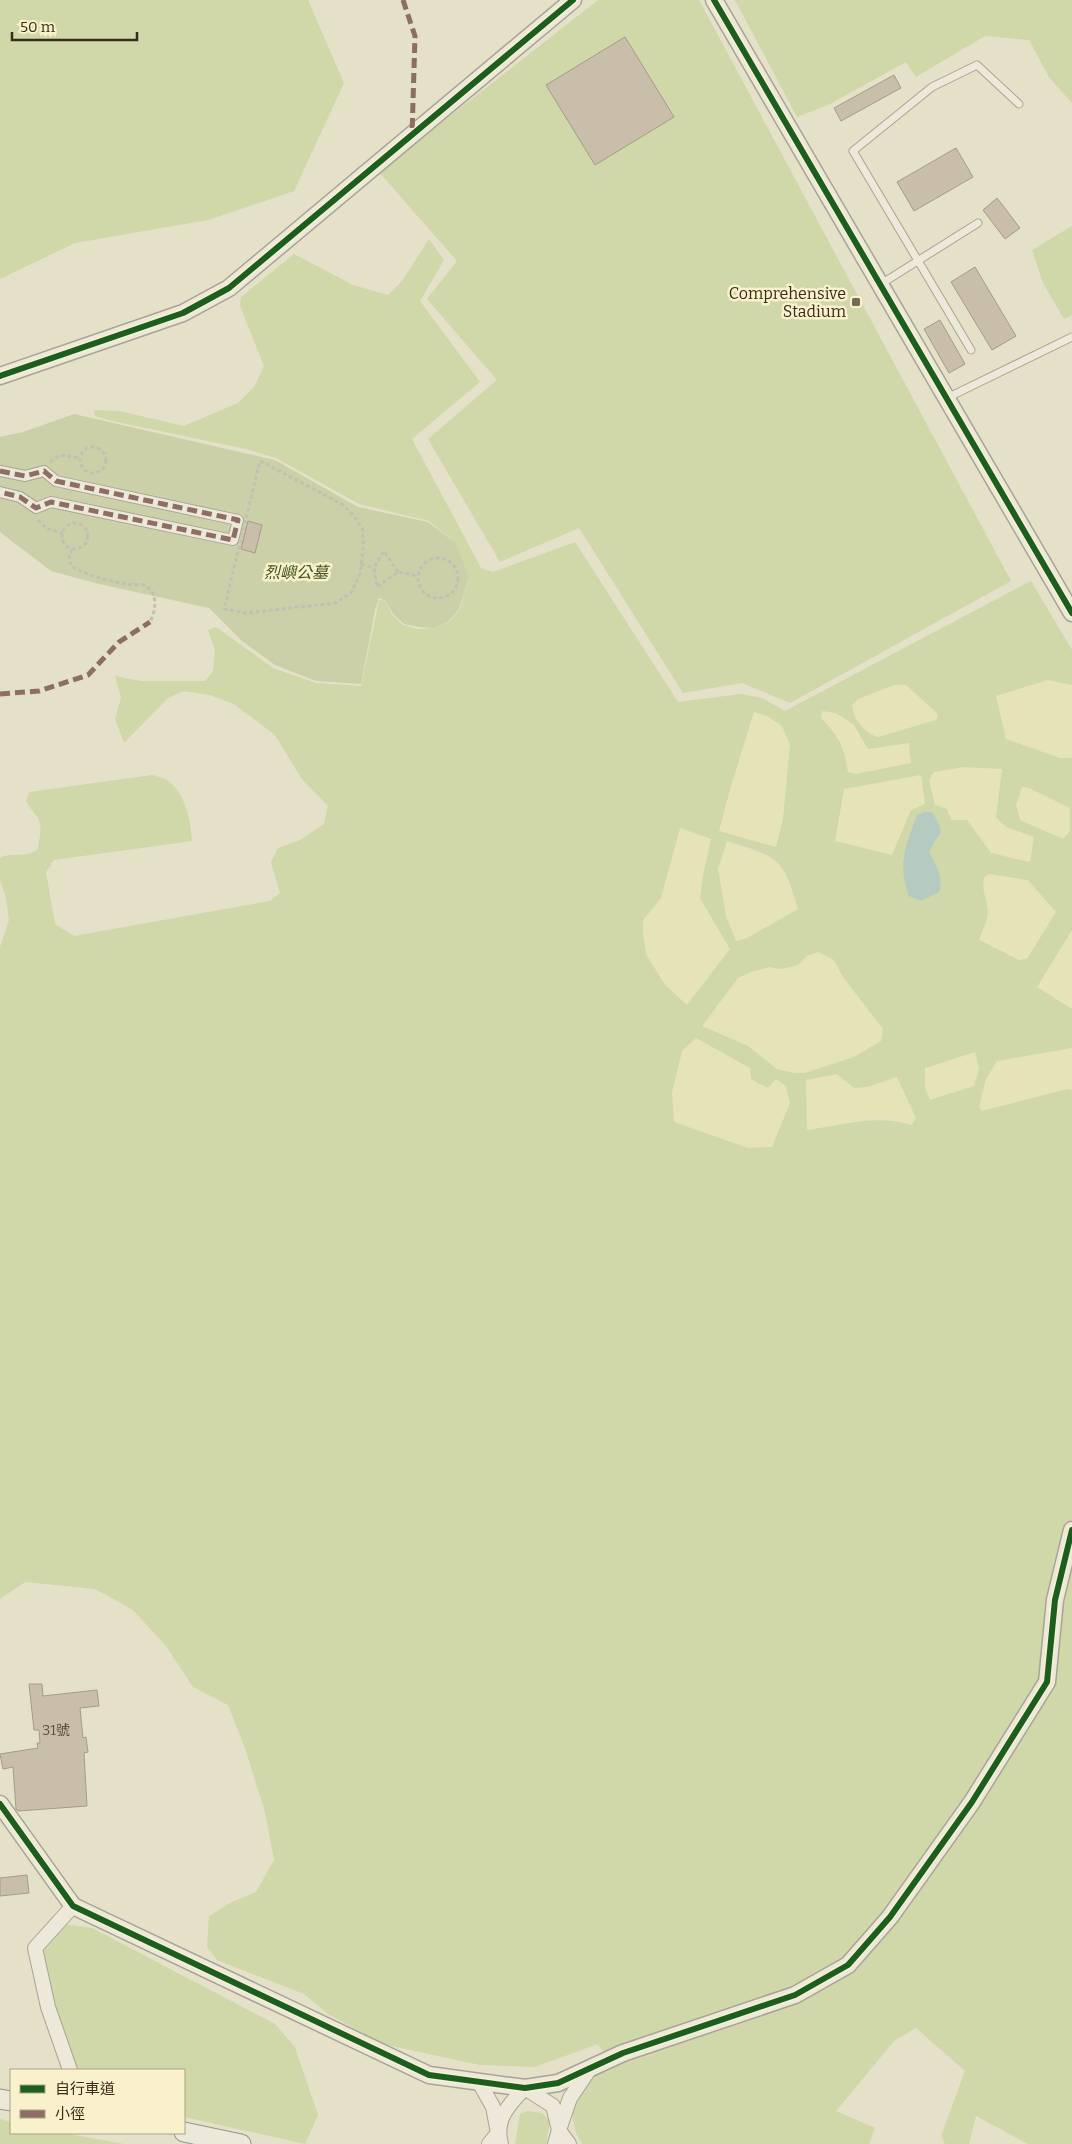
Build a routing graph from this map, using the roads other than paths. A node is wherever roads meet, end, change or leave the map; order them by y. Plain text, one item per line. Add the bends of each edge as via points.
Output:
1 (573, 0) edge
2 (714, 0) edge
3 (1019, 104) dead end
4 (978, 223) dead end
5 (917, 260) junction
6 (880, 284) junction
7 (1072, 337) edge
8 (971, 350) dead end
9 (0, 376) edge
10 (946, 398) junction
11 (0, 471) edge
12 (0, 492) edge
13 (1072, 613) edge
14 (1072, 1530) edge
15 (0, 1804) edge
16 (73, 1906) junction
17 (70, 2069) edge
18 (589, 2070) junction
19 (479, 2082) junction
20 (525, 2088) junction
21 (559, 2130) junction
22 (185, 2132) edge
23 (499, 2138) edge
24 (241, 2144) edge
25 (489, 2144) edge
26 (556, 2144) edge
27 (569, 2144) edge

1 - 9 street via 229,288 183,313
2 - 6 street
3 - 5 lane via 977,65 932,87 854,151
4 - 5 lane
5 - 6 lane
5 - 8 lane
6 - 10 street
7 - 10 lane
10 - 13 street
11 - 12 street via 25,476 44,471 56,481 238,520 233,540 51,502 36,508 20,497
14 - 18 street via 1055,1600 1047,1682 972,1802 890,1917 848,1965 795,1995 623,2053
15 - 16 street
16 - 17 street via 35,1948 48,2007
16 - 19 street via 429,2075
18 - 20 street via 558,2083
18 - 21 street via 570,2098
19 - 20 street
19 - 23 street via 493,2107
20 - 21 street via 553,2106
20 - 23 street via 507,2107
21 - 26 street
21 - 27 street
22 - 24 main road
23 - 25 street

